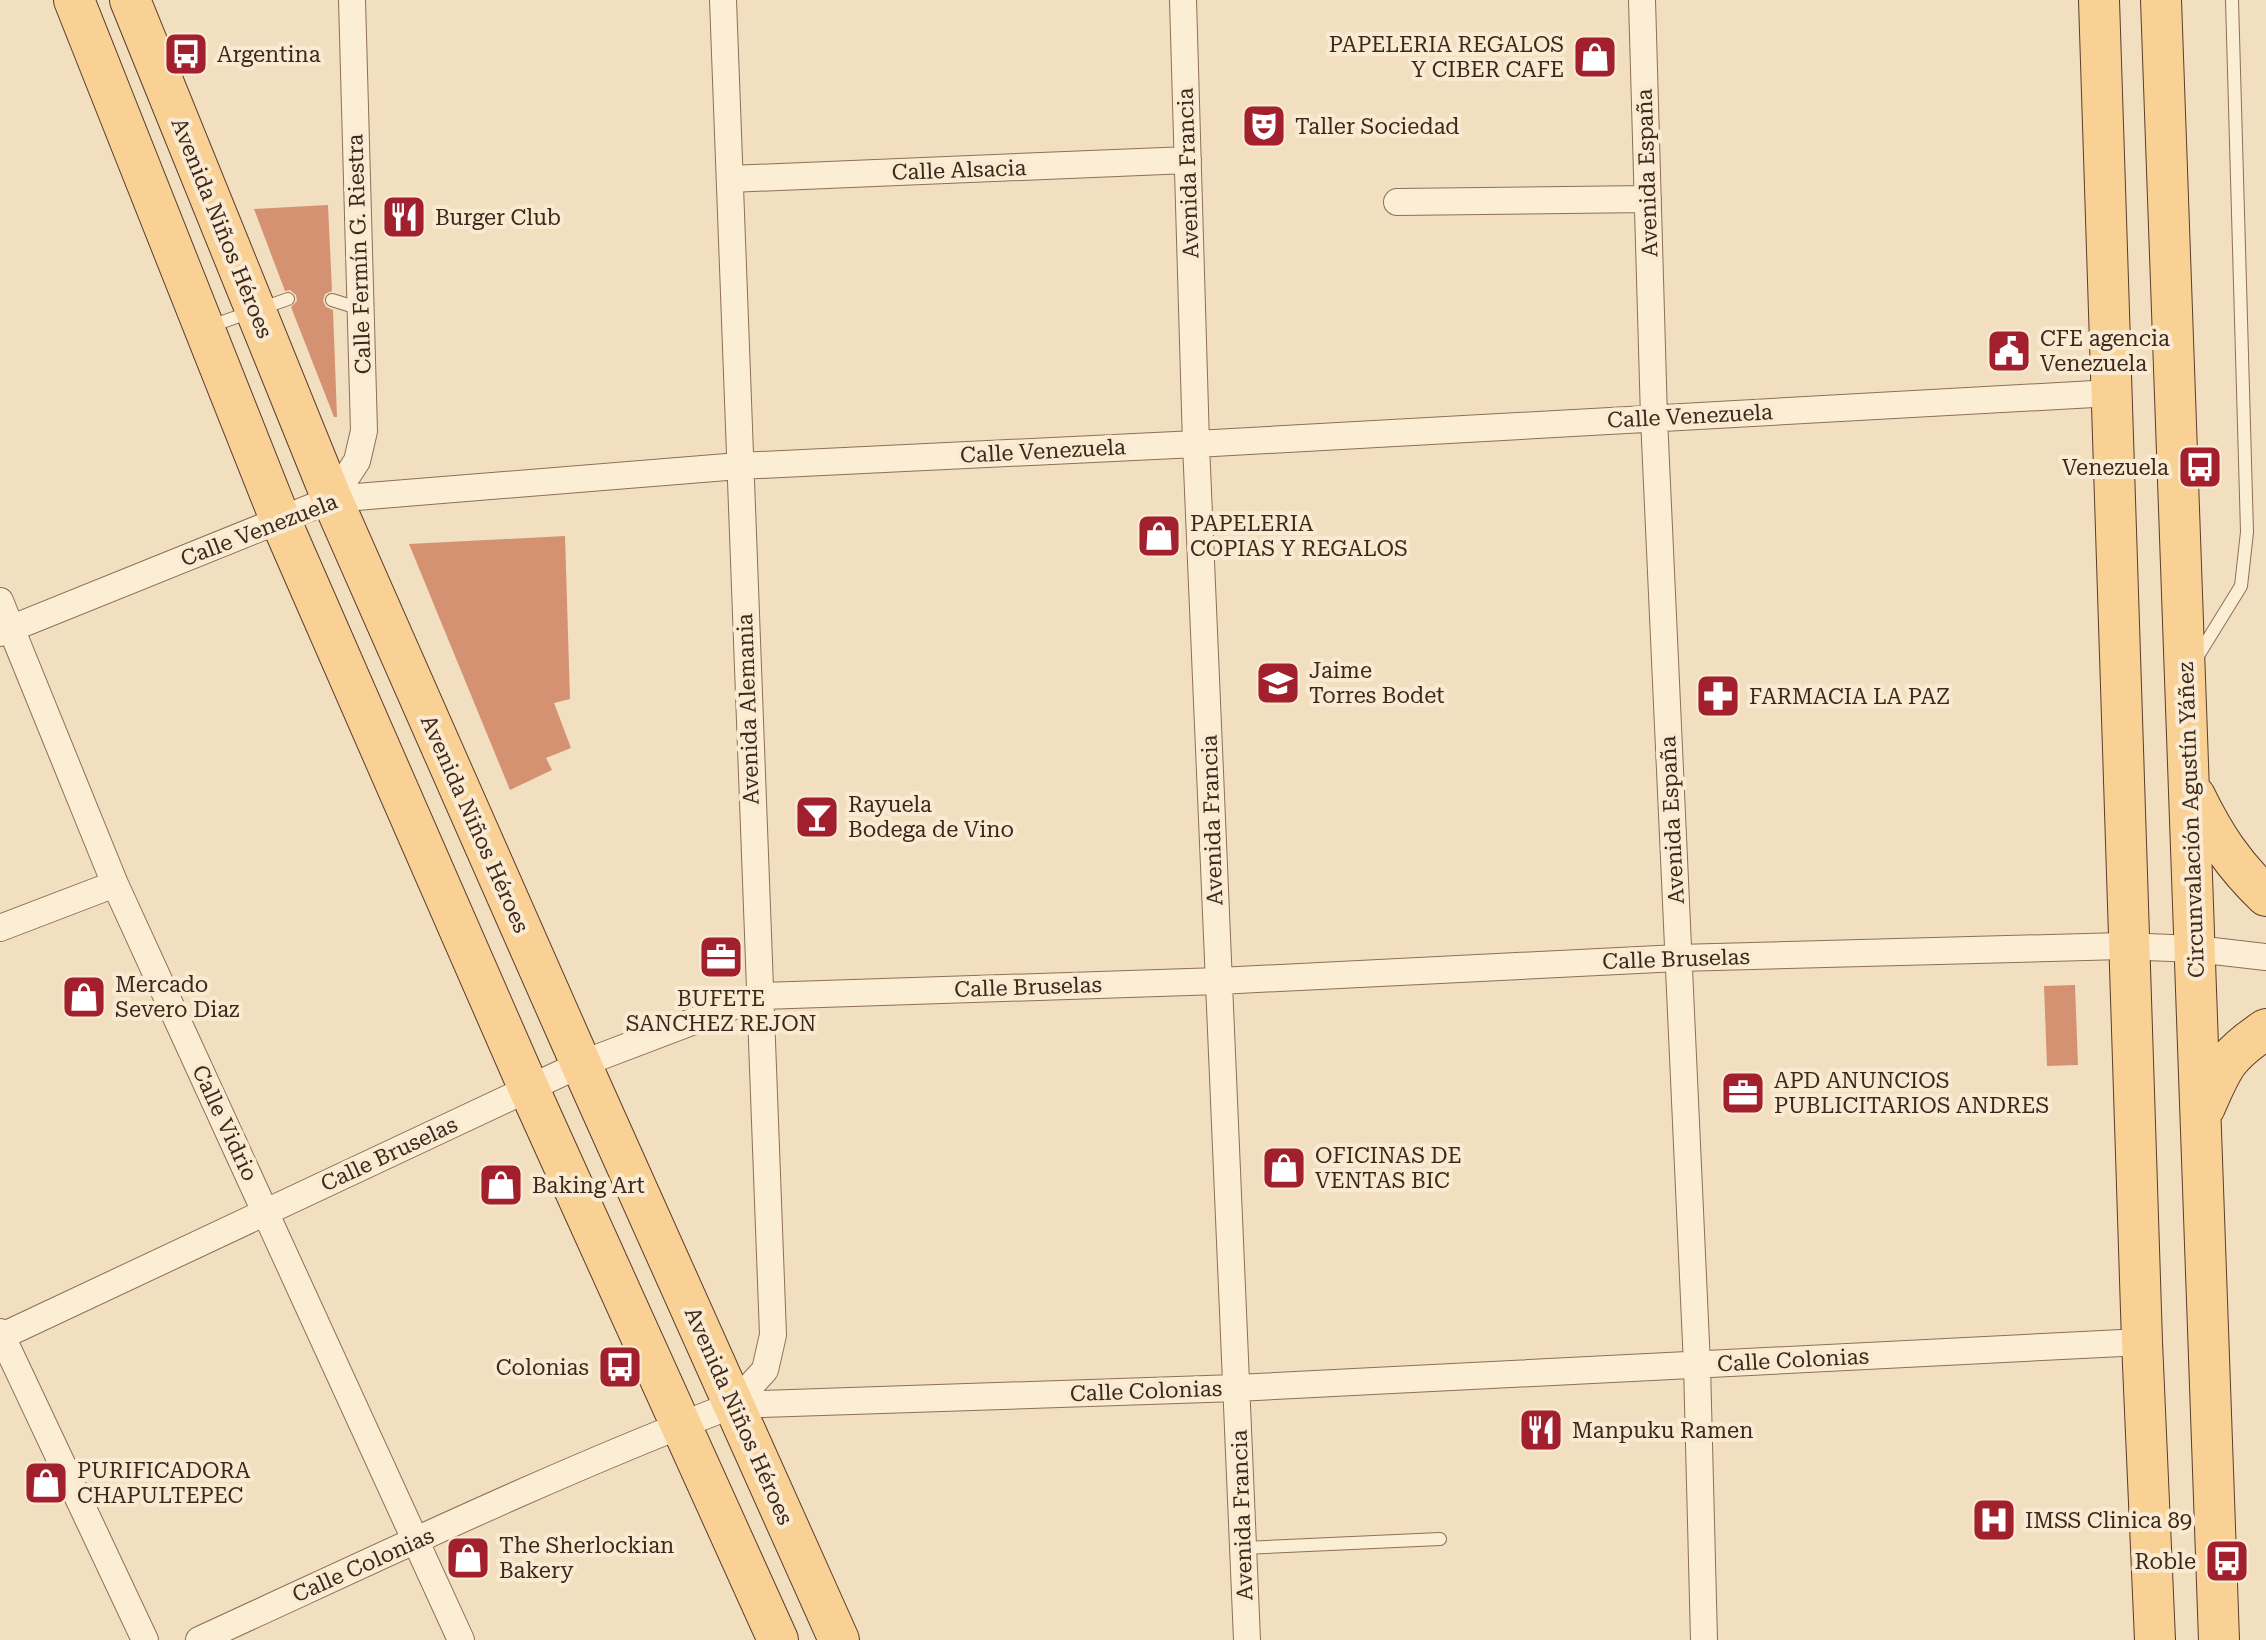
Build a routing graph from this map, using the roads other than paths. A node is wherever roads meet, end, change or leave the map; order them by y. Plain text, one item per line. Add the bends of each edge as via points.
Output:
1 (74, 0) edge
2 (130, 0) edge
3 (352, 0) edge
4 (723, 0) edge
5 (1183, 0) edge
6 (1642, 0) edge
7 (2099, 0) edge
8 (2161, 0) edge
9 (2232, 0) edge
10 (1188, 160) junction
11 (730, 179) junction
12 (1648, 199) junction
13 (1397, 202) dead end
14 (332, 300) dead end
15 (272, 304) junction
16 (361, 309) junction
17 (205, 328) junction
18 (2112, 393) junction
19 (1654, 418) junction
20 (1196, 444) junction
21 (739, 466) junction
22 (332, 499) junction
23 (280, 519) junction
24 (0, 601) edge
25 (6, 631) edge
26 (2186, 674) junction
27 (2190, 786) junction
28 (115, 884) junction
29 (2266, 896) edge
30 (0, 928) edge
31 (2130, 946) junction
32 (2196, 949) junction
33 (2266, 957) edge
34 (1678, 958) junction
35 (1219, 981) junction
36 (760, 996) junction
37 (2266, 1029) edge
38 (581, 1064) junction
39 (529, 1089) junction
40 (2201, 1114) junction
41 (265, 1211) junction
42 (1, 1335) edge
43 (2142, 1342) junction
44 (1697, 1365) junction
45 (1236, 1388) junction
46 (733, 1405) junction
47 (681, 1424) junction
48 (1440, 1539) dead end
49 (416, 1541) junction
50 (1243, 1548) junction
51 (145, 1640) edge
52 (199, 1640) edge
53 (461, 1640) edge
54 (778, 1640) edge
55 (839, 1640) edge
56 (1247, 1640) edge
57 (1704, 1640) edge
58 (2155, 1640) edge
59 (2219, 1640) edge

1 - 17 main road
2 - 15 main road, Avenida Niños Héroes
3 - 16 street, Calle Fermín G. Riestra
4 - 11 street, Avenida Alemania
5 - 10 street, Avenida Francia
6 - 12 street, Avenida España
7 - 18 main road
8 - 26 main road, Circunvalación Agustín Yáñez
9 - 26 lane via 2247,532 2241,586
10 - 11 street, Calle Alsacia
10 - 20 street, Avenida Francia
11 - 21 street, Avenida Alemania
12 - 13 street
12 - 19 street, Avenida España
14 - 16 lane
15 - 17 lane
15 - 22 main road, Avenida Niños Héroes
16 - 22 street, Calle Fermín G. Riestra via 364,431 357,461
17 - 23 main road
18 - 19 street, Calle Venezuela
18 - 31 main road
19 - 20 street, Calle Venezuela
19 - 34 street, Avenida España
20 - 21 street, Calle Venezuela
20 - 35 street, Avenida Francia
21 - 22 street, Calle Venezuela
21 - 36 street, Avenida Alemania
22 - 23 street, Calle Venezuela
22 - 38 main road, Avenida Niños Héroes
23 - 25 street, Calle Venezuela
23 - 39 main road
24 - 25 street, Calle Vidrio
25 - 28 street, Calle Vidrio
26 - 27 main road, Circunvalación Agustín Yáñez
27 - 29 main road via 2239,870
27 - 32 main road, Circunvalación Agustín Yáñez
28 - 30 street
28 - 41 street, Calle Vidrio
31 - 32 street, Calle Bruselas
31 - 34 street, Calle Bruselas
31 - 43 main road
32 - 33 street, Calle Bruselas
32 - 40 main road, Circunvalación Agustín Yáñez
34 - 35 street, Calle Bruselas
34 - 44 street, Avenida España
35 - 36 street, Calle Bruselas
35 - 45 street, Avenida Francia
36 - 38 street, Calle Bruselas
36 - 46 street, Avenida Alemania via 773,1335 765,1370
37 - 40 main road via 2225,1062
38 - 39 street, Calle Bruselas
38 - 46 main road, Avenida Niños Héroes
39 - 41 street, Calle Bruselas
39 - 47 main road
40 - 59 main road, Circunvalación Agustín Yáñez
41 - 42 street, Calle Bruselas
41 - 49 street, Calle Vidrio
42 - 51 street
43 - 44 street, Calle Colonias
43 - 58 main road
44 - 45 street, Calle Colonias
44 - 57 street, Avenida España
45 - 46 street, Calle Colonias
45 - 50 street, Avenida Francia
46 - 47 street, Calle Colonias
46 - 55 main road, Avenida Niños Héroes
47 - 49 street, Calle Colonias
47 - 54 main road
48 - 50 lane
49 - 52 street, Calle Colonias
49 - 53 street, Calle Vidrio
50 - 56 street, Avenida Francia

